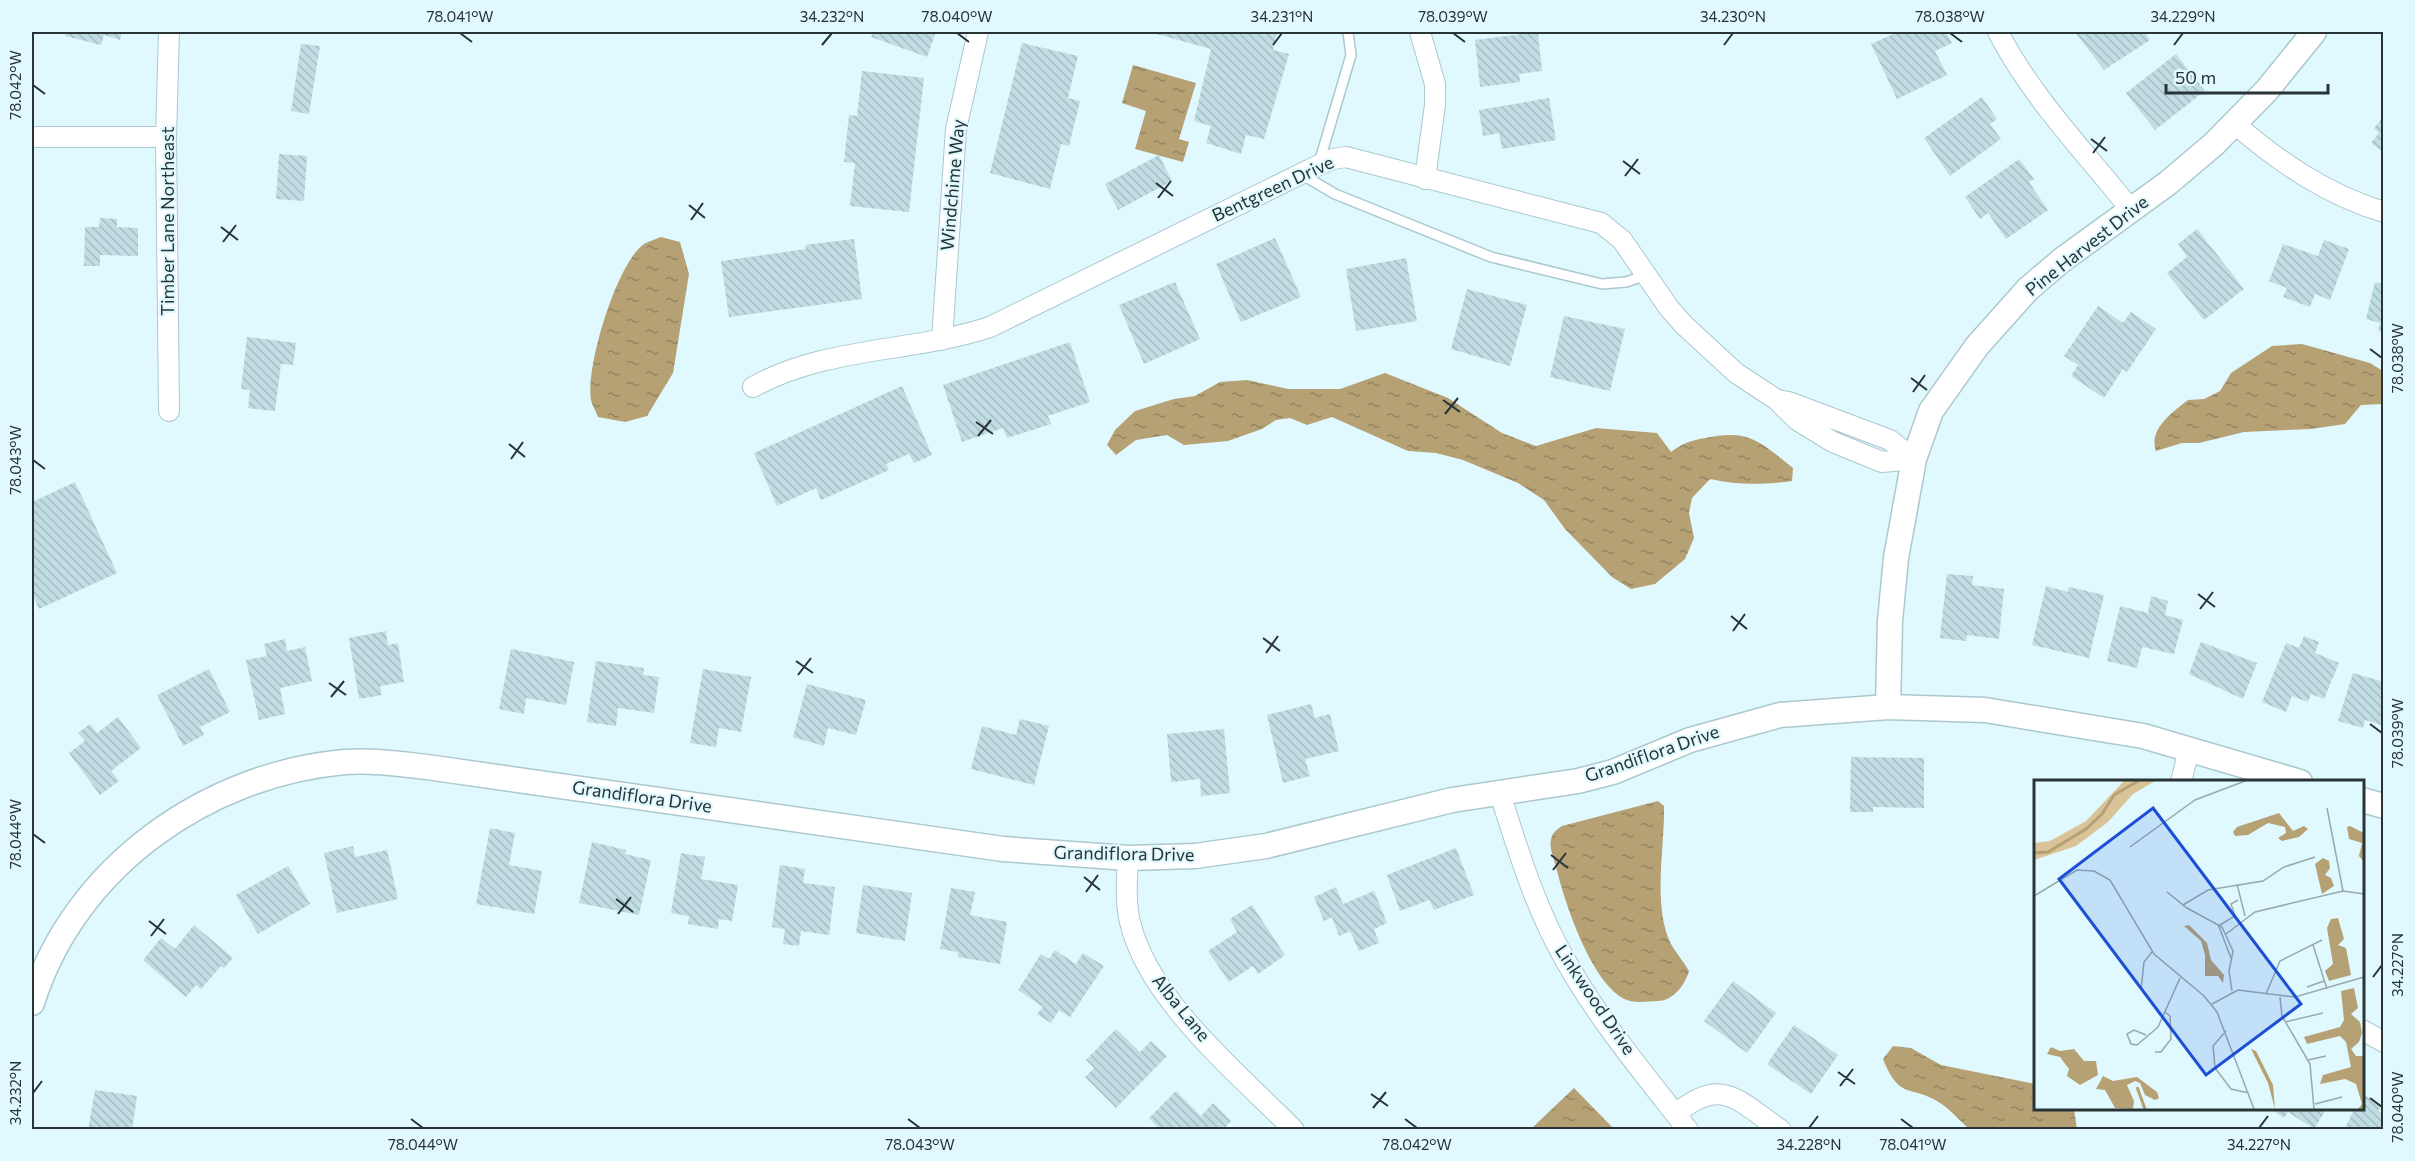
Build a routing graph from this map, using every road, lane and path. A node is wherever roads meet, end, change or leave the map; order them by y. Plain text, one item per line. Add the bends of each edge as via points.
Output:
1 (169, 32) edge
2 (978, 32) edge
3 (1348, 32) edge
4 (1420, 32) edge
5 (1998, 32) edge
6 (2314, 32) edge
7 (2235, 124) junction
8 (166, 136) junction
9 (32, 137) edge
10 (1310, 170) junction
11 (1425, 179) junction
12 (2132, 211) junction
13 (2384, 212) edge
14 (1647, 275) junction
15 (942, 340) junction
16 (753, 387) dead end
17 (169, 411) dead end
18 (1914, 459) junction
19 (1888, 707) junction
20 (2189, 749) junction
21 (2181, 780) edge
22 (2293, 780) edge
23 (1499, 791) junction
24 (2364, 801) edge
25 (2384, 806) edge
26 (1128, 858) junction
27 (32, 1002) edge
28 (2364, 1031) edge
29 (2384, 1042) edge
30 (1676, 1114) junction
31 (1294, 1130) edge
32 (1688, 1130) edge
33 (1781, 1130) edge

1 - 8 street, Timber Lane Northeast
2 - 15 street, Windchime Way via 955,138
3 - 10 lane via 1351,55
4 - 11 street via 1435,84
5 - 12 street via 2040,100
6 - 7 street, Pine Harvest Drive
7 - 12 street, Pine Harvest Drive
7 - 13 street via 2307,178
8 - 9 street
8 - 17 street, Timber Lane Northeast
10 - 11 street, Bentgreen Drive via 1333,159 1357,158
10 - 14 lane via 1335,194 1491,256 1602,284
10 - 15 street, Bentgreen Drive via 1019,314 990,327
11 - 14 street, Bentgreen Drive via 1601,223 1622,240
12 - 18 street, Pine Harvest Drive via 2044,275 1996,322 1931,411
14 - 18 street, Bentgreen Drive via 1669,308 1736,373 1777,400 1890,440
15 - 16 street, Bentgreen Drive via 821,359
18 - 19 street, Pine Harvest Drive via 1892,586
19 - 20 street, Grandiflora Drive via 1985,710 2143,736
19 - 23 street, Grandiflora Drive via 1780,715 1690,740 1613,772
20 - 21 street
20 - 22 street, Grandiflora Drive
23 - 26 street, Grandiflora Drive via 1266,846 1195,856
23 - 30 street, Linkwood Drive via 1518,852 1563,957 1601,1015
24 - 25 street
26 - 27 street, Grandiflora Drive via 1003,849 427,767 369,762 315,766 278,774 211,800 181,815 129,855 104,879 62,936
26 - 31 street, Alba Lane via 1126,896 1130,922 1161,988 1195,1029
28 - 29 street
30 - 32 street, Linkwood Drive
30 - 33 street via 1696,1097 1722,1093

